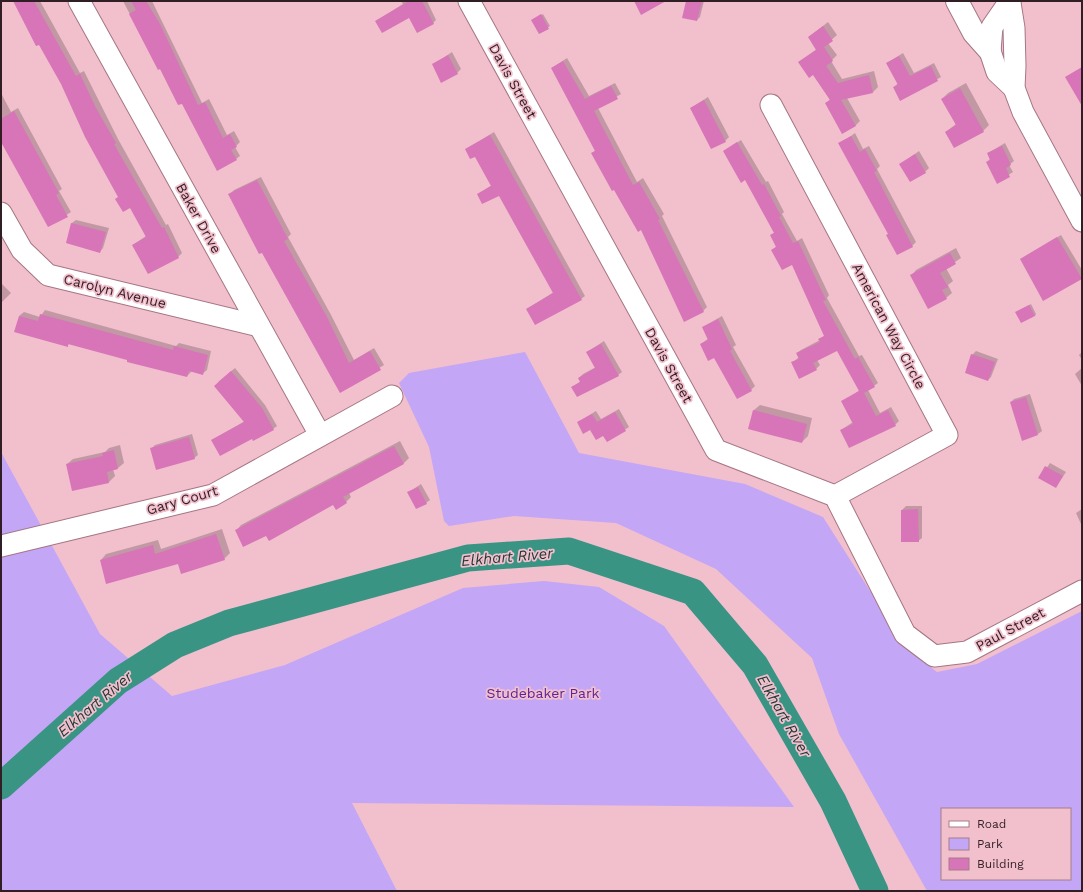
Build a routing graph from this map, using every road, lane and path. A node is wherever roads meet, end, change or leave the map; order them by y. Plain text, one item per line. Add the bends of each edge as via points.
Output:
1 (79, 1) edge
2 (469, 1) edge
3 (957, 1) edge
4 (1010, 2) edge
5 (990, 51) junction
6 (1014, 88) junction
7 (771, 105) dead end
8 (1, 213) edge
9 (1082, 222) edge
10 (259, 326) junction
11 (392, 396) dead end
12 (320, 435) junction
13 (835, 496) junction
14 (1, 546) edge
15 (1082, 591) edge

1 - 10 street, Baker Drive
2 - 13 street, Davis Street via 716,450
3 - 5 main road via 974,33
4 - 5 street via 992,28
4 - 6 street via 1014,28
5 - 6 street via 997,72
6 - 9 street via 1023,112
7 - 13 street, American Way Circle via 947,435
8 - 10 street, Carolyn Avenue via 22,250 48,275
10 - 12 street, Baker Drive
11 - 12 street, Gary Court
12 - 14 street, Gary Court via 213,494
13 - 15 street, Paul Street via 905,634 934,656 967,652

